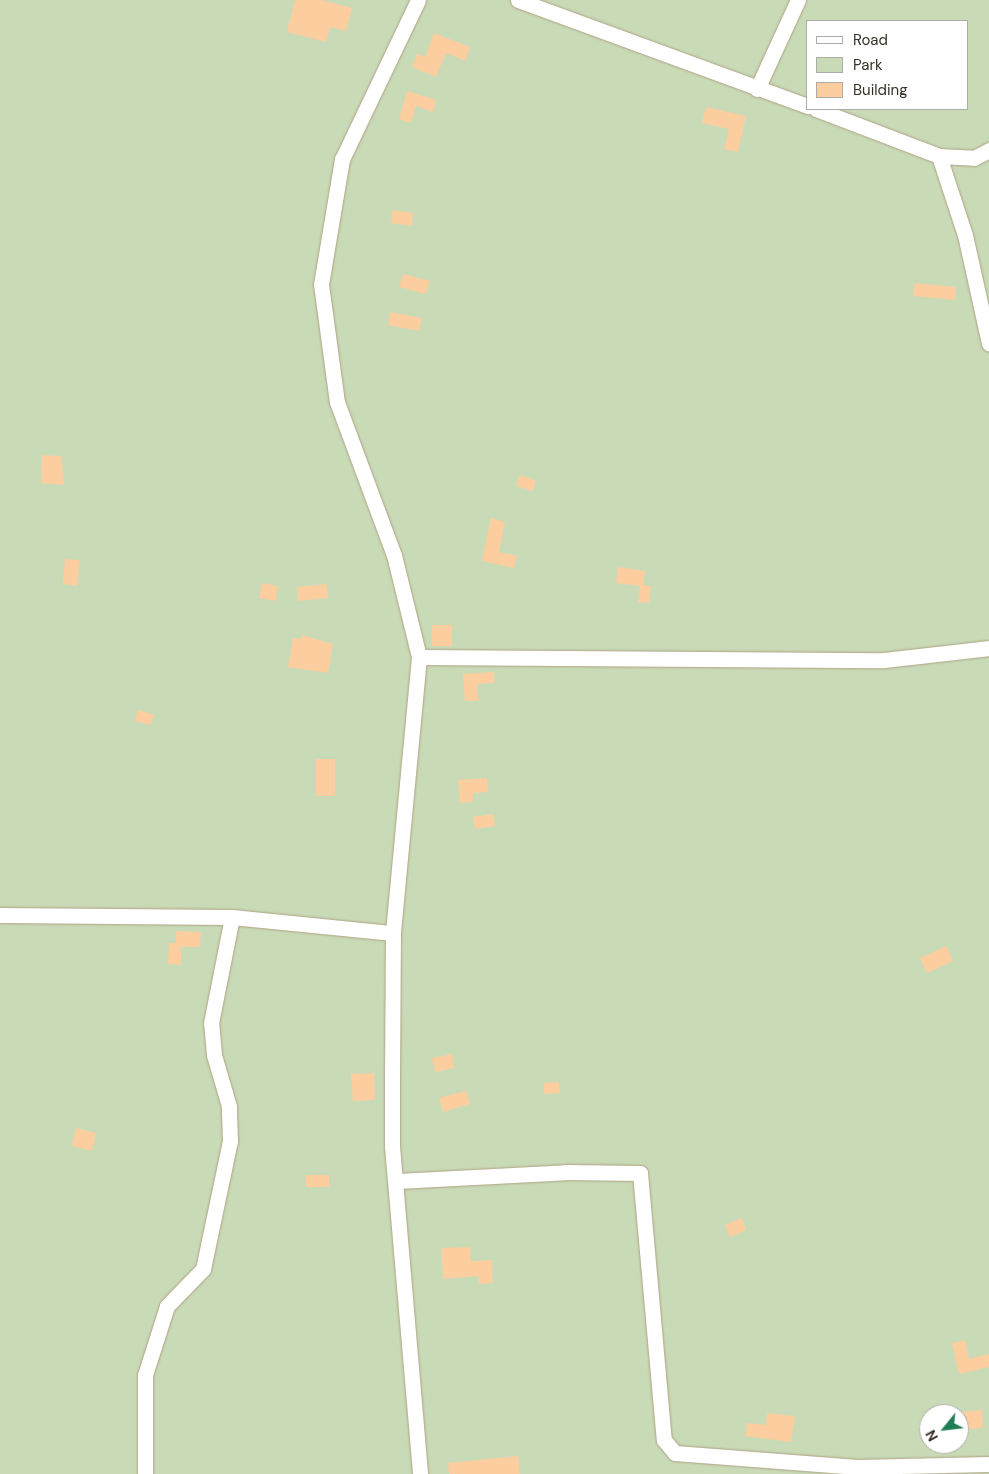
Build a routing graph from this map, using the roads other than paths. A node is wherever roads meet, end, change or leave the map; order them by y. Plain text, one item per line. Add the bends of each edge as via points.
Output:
1 (418, 0) edge
2 (518, 0) edge
3 (798, 0) edge
4 (757, 89) junction
5 (806, 105) edge
6 (819, 110) edge
7 (989, 150) edge
8 (939, 156) junction
9 (989, 343) edge
10 (989, 648) edge
11 (419, 657) junction
12 (0, 915) edge
13 (232, 917) junction
14 (394, 933) junction
15 (397, 1181) junction
16 (989, 1464) edge
17 (145, 1474) edge
18 (420, 1474) edge

1 - 11 street via 342,159 321,284 337,402 394,555
2 - 4 street
3 - 4 street
4 - 5 street
6 - 8 street
7 - 8 street via 974,158
8 - 9 street via 965,235
10 - 11 street via 884,660
11 - 14 street
12 - 13 street
13 - 14 street
13 - 17 street via 211,1023 214,1055 228,1106 230,1141 203,1269 167,1306 145,1375
14 - 15 street via 392,1146
15 - 16 street via 576,1171 640,1173 664,1440 675,1453 857,1467
15 - 18 street

